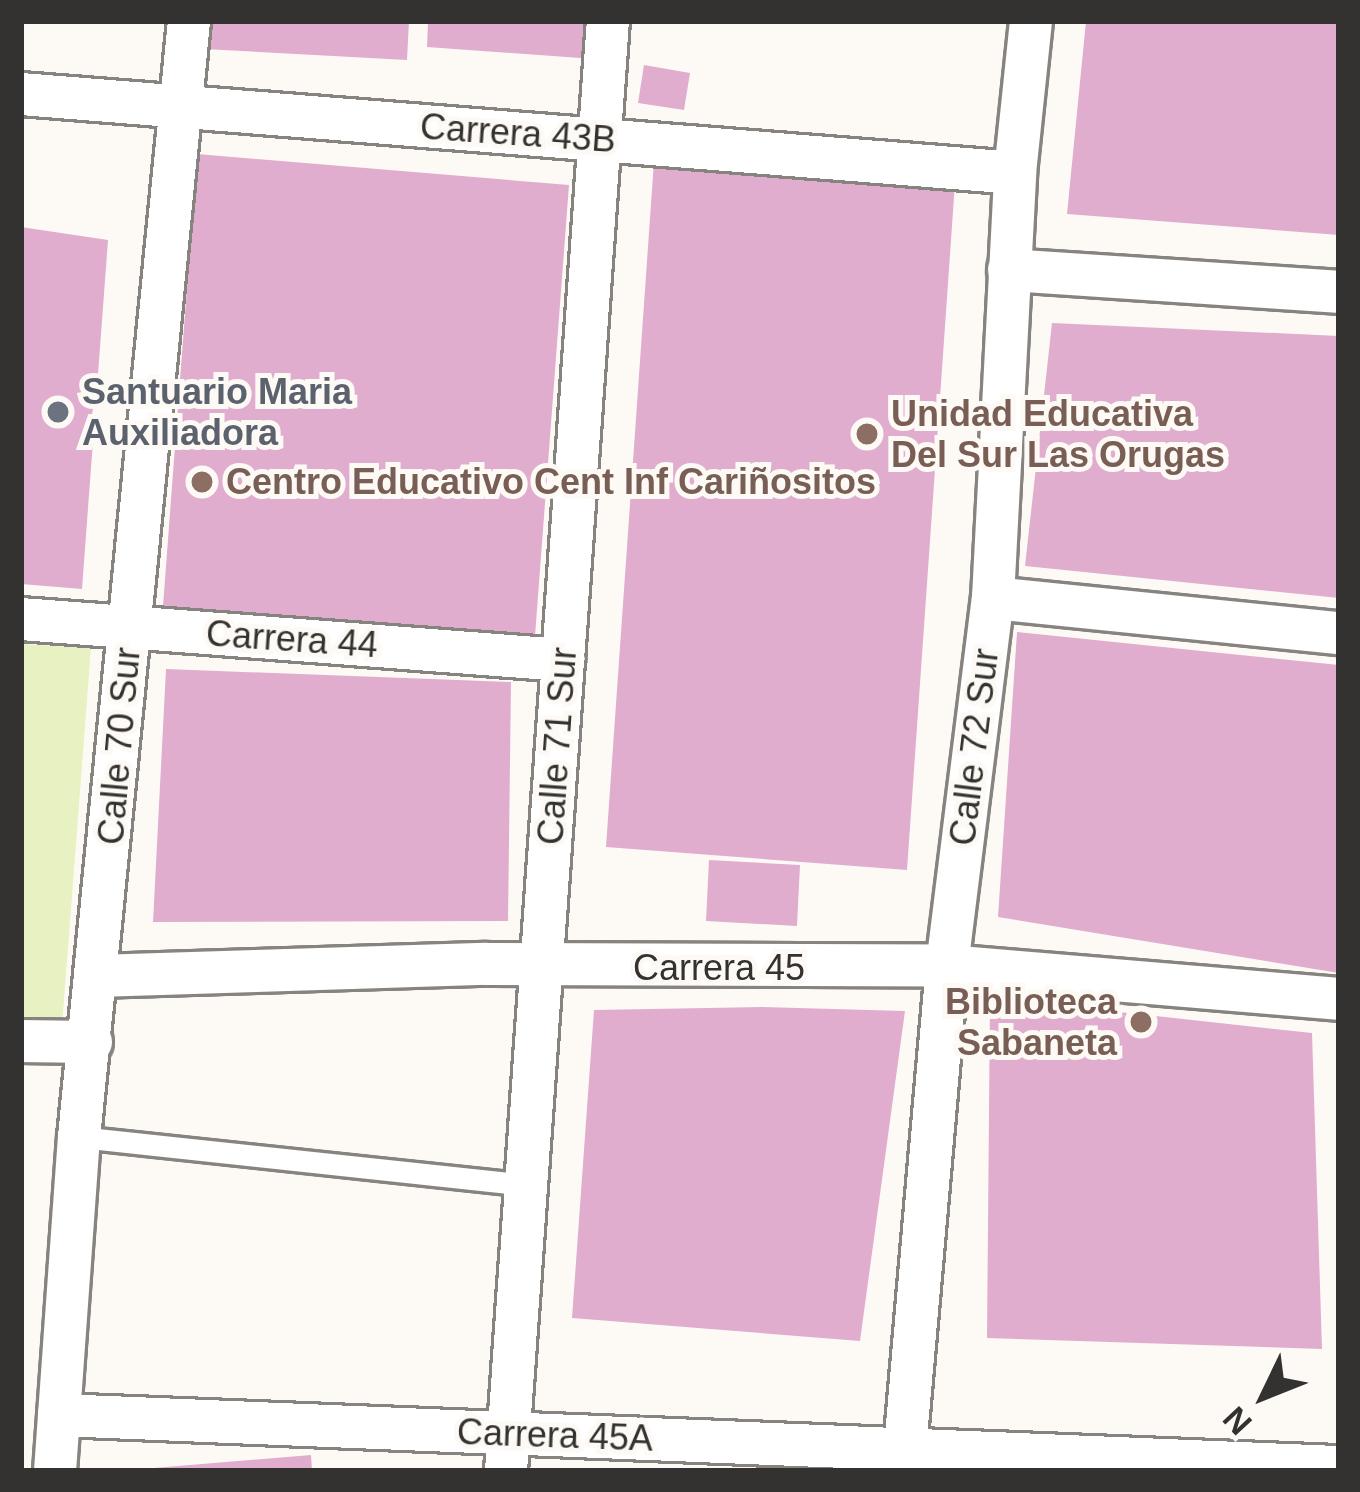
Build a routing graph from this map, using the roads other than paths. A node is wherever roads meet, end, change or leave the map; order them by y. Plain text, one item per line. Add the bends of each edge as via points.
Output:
1 (189, 21) edge
2 (608, 21) edge
3 (1031, 21) edge
4 (21, 94) edge
5 (180, 107) junction
6 (599, 140) junction
7 (1015, 173) junction
8 (1009, 270) junction
9 (1339, 292) edge
10 (993, 598) junction
11 (21, 619) edge
12 (130, 627) junction
13 (1339, 633) edge
14 (563, 660) junction
15 (947, 966) junction
16 (541, 967) junction
17 (97, 976) junction
18 (1339, 998) edge
19 (21, 1041) edge
20 (91, 1042) junction
21 (79, 1137) junction
22 (526, 1185) junction
23 (59, 1414) junction
24 (507, 1452) edge
25 (903, 1460) edge
26 (1339, 1466) edge
27 (55, 1471) edge

1 - 5 street, Calle 70 Sur
2 - 6 street, Calle 71 Sur
3 - 7 street, Calle 72 Sur
4 - 5 street, Carrera 43B
5 - 6 street, Carrera 43B
5 - 12 street, Calle 70 Sur
6 - 7 street, Carrera 43B
6 - 14 street, Calle 71 Sur
7 - 8 street, Calle 72 Sur
8 - 9 street
8 - 10 street, Calle 72 Sur
10 - 13 street
10 - 15 street, Calle 72 Sur
11 - 12 street, Carrera 44
12 - 14 street, Carrera 44
12 - 17 street, Calle 70 Sur
14 - 16 street, Calle 71 Sur
15 - 16 street, Carrera 45
15 - 18 street, Carrera 45
15 - 25 street, Calle 72 Sur
16 - 17 street, Carrera 45
16 - 22 street, Calle 71 Sur
17 - 20 street, Calle 70 Sur
19 - 20 street
20 - 21 street, Calle 70 Sur
21 - 22 lane
21 - 23 street, Calle 70 Sur
22 - 24 street, Calle 71 Sur
23 - 24 street, Carrera 45A
23 - 27 street, Calle 70 Sur
24 - 25 street, Carrera 45A
25 - 26 street, Carrera 45A

